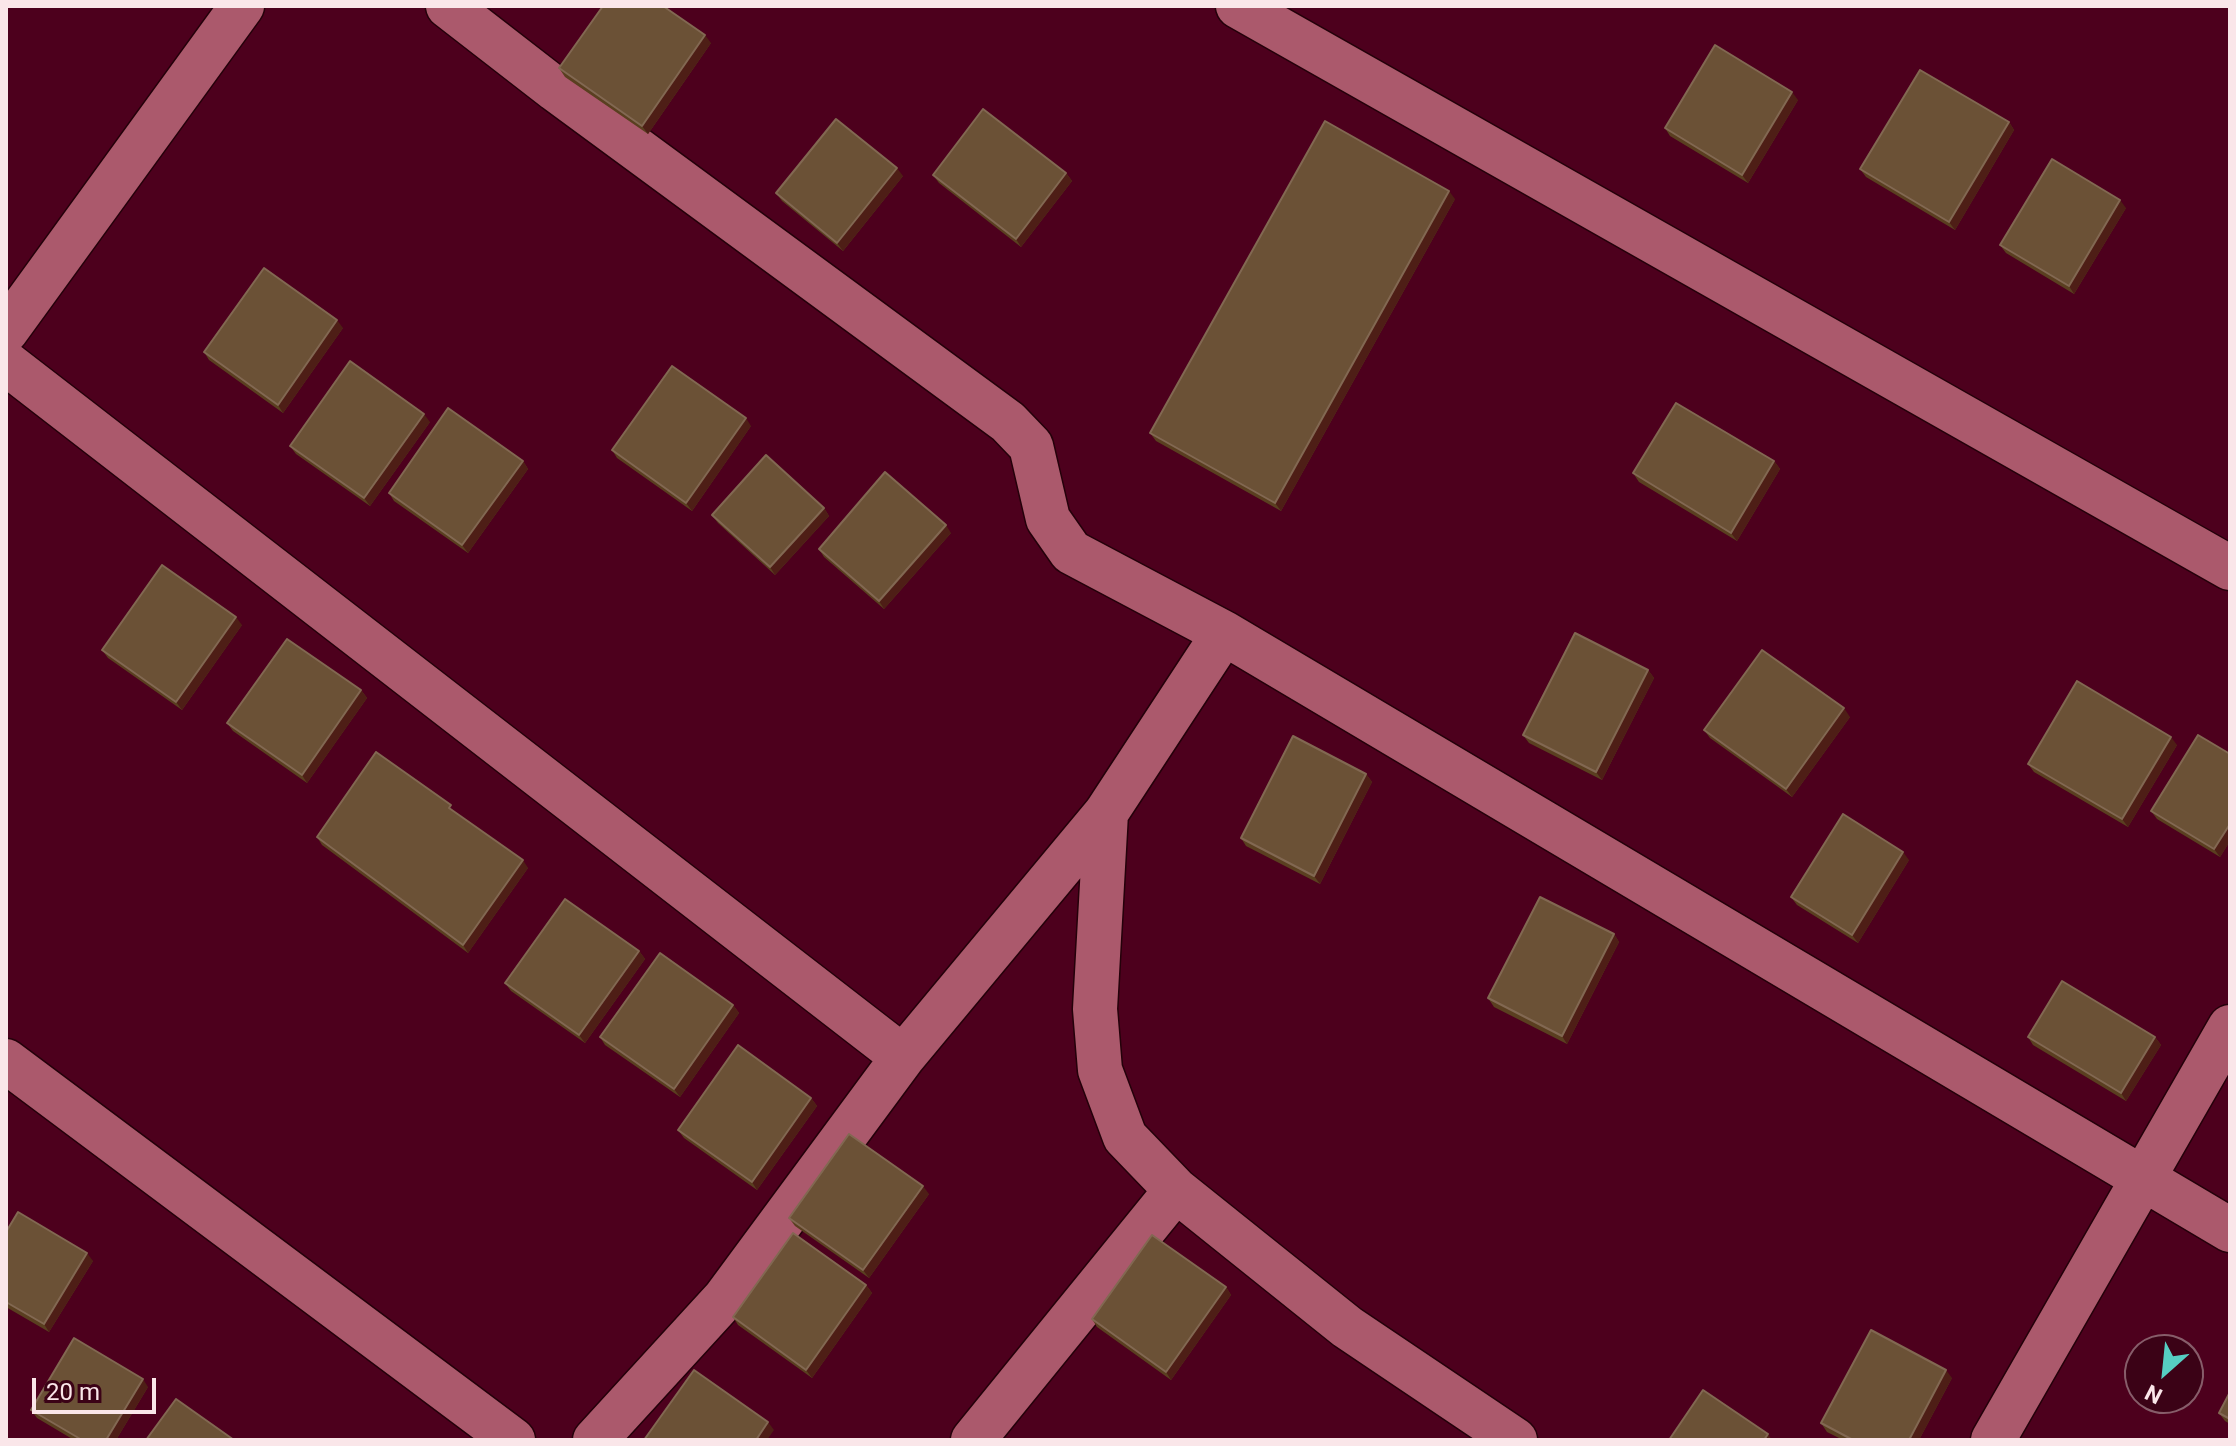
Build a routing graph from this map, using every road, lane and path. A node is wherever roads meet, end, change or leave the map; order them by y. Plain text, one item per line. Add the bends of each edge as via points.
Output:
1 (242, 6) edge
2 (448, 6) edge
3 (1238, 6) edge
4 (6, 331) edge
5 (6, 363) edge
6 (2230, 568) edge
7 (1224, 633) junction
8 (1106, 813) junction
9 (2230, 1027) edge
10 (903, 1057) junction
11 (6, 1061) edge
12 (2142, 1177) junction
13 (1176, 1190) junction
14 (2230, 1230) edge
15 (513, 1440) edge
16 (595, 1440) edge
17 (973, 1440) edge
18 (1515, 1440) edge
19 (1993, 1440) edge

1 - 4 street
2 - 7 street via 1008,422 1031,446 1048,519 1071,552
3 - 6 street
5 - 10 street
7 - 8 street
7 - 12 street
8 - 10 street
8 - 13 street via 1095,1009 1100,1070 1125,1137
9 - 12 street
10 - 16 street via 725,1298
11 - 15 street
12 - 14 street
12 - 19 street
13 - 17 street
13 - 18 street via 1347,1327

